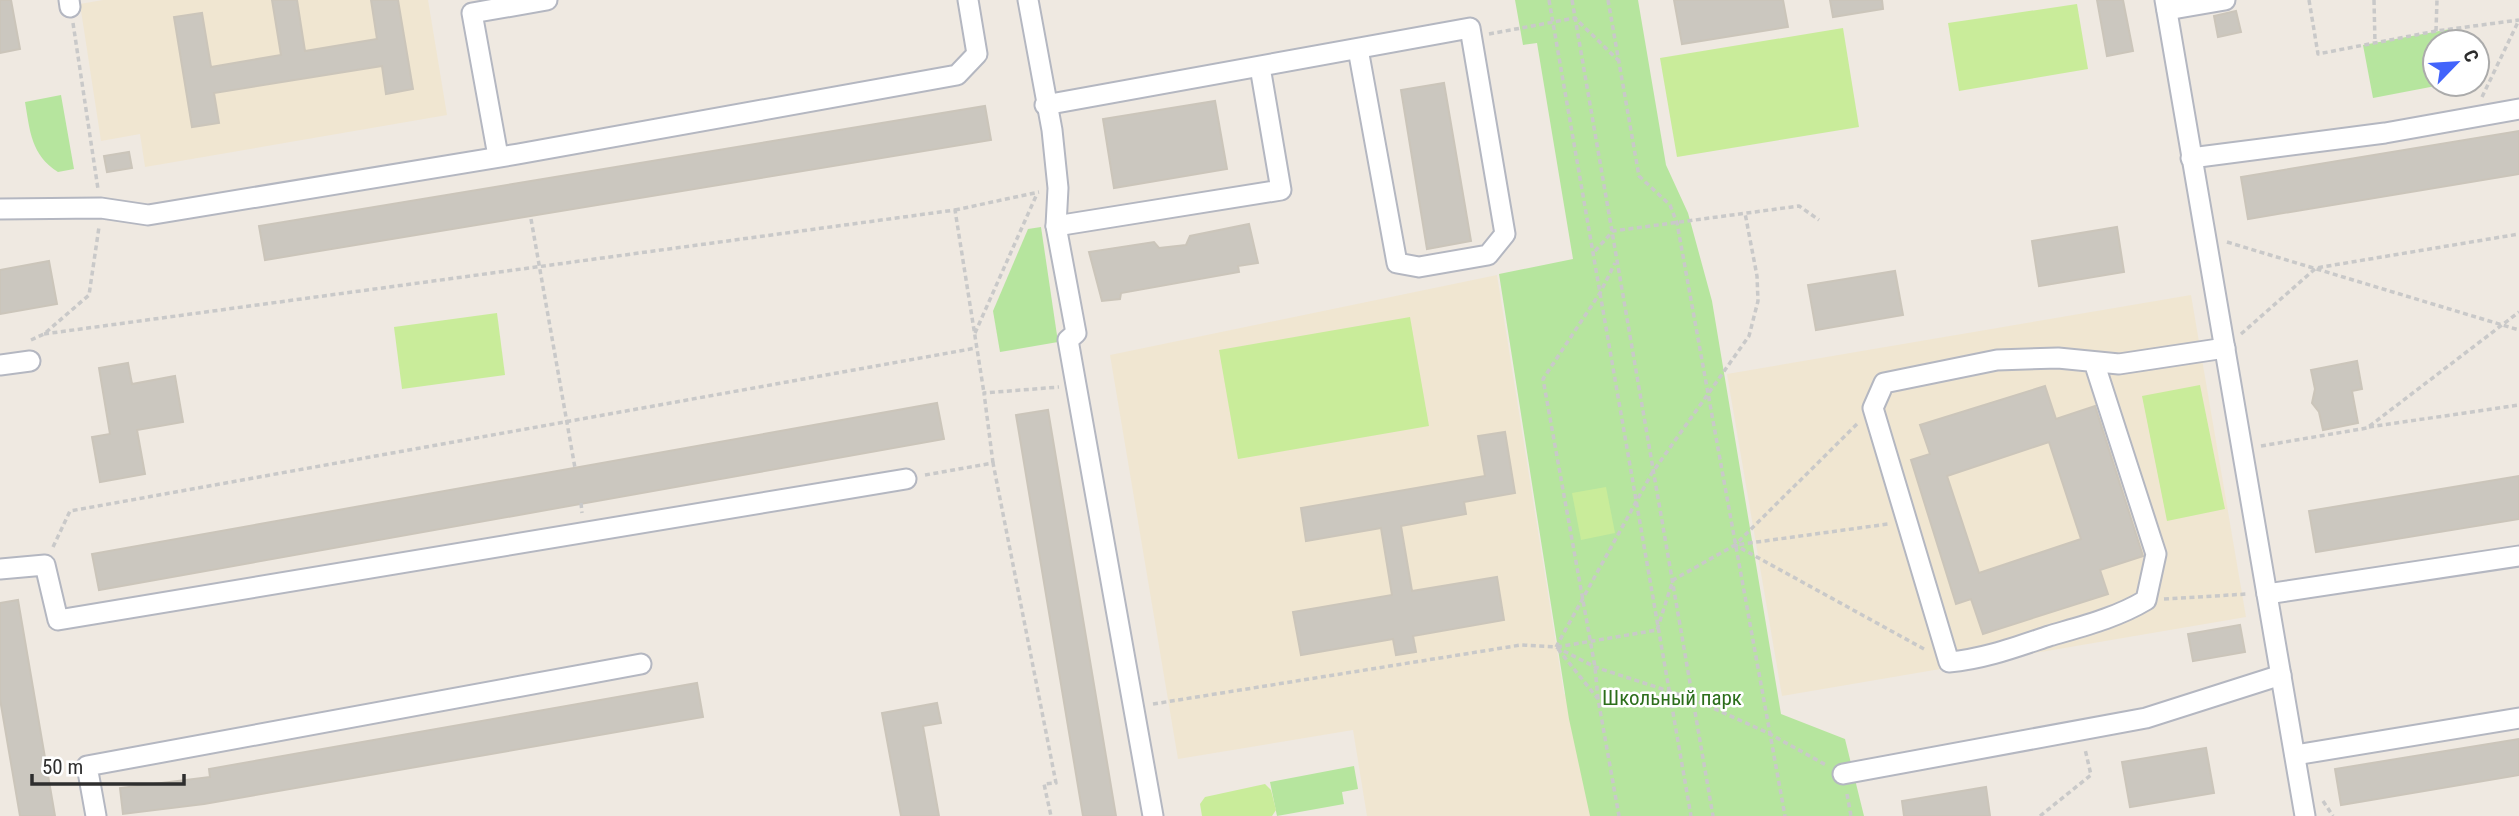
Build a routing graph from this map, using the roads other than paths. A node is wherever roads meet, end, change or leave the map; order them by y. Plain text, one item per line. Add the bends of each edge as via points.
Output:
1 (547, 0) edge
2 (968, 0) edge
3 (1028, 0) edge
4 (2225, 0) edge
5 (2166, 5) edge
6 (1358, 49) junction
7 (1260, 67) junction
8 (1045, 105) junction
9 (2519, 109) edge
10 (498, 156) junction
11 (2191, 158) junction
12 (0, 209) edge
13 (1056, 226) junction
14 (2225, 348) junction
15 (30, 361) dead end
16 (2094, 362) junction
17 (0, 365) edge
18 (906, 478) road end
19 (2519, 556) edge
20 (0, 569) edge
21 (2267, 594) junction
22 (641, 664) dead end
23 (2281, 675) junction
24 (2519, 718) edge
25 (2294, 755) junction
26 (1843, 775) road end
27 (96, 816) edge
28 (1153, 816) edge
29 (2305, 816) edge

1 - 10 lane via 472,13
2 - 10 lane via 977,54 957,75
3 - 8 lane
4 - 5 lane
5 - 11 lane
6 - 6 lane via 1470,28 1506,234 1488,255 1419,267 1397,263
6 - 7 lane
7 - 8 lane
7 - 13 lane via 1280,190
8 - 13 lane via 1058,188
9 - 11 lane
10 - 12 lane via 148,215 101,208
11 - 14 lane
13 - 28 lane via 1076,333 1068,340
14 - 16 lane via 2119,364
14 - 21 lane
15 - 17 lane
16 - 16 lane via 1997,360 1884,383 1873,408 1949,662 1973,660 2088,624 2146,600 2156,554
18 - 20 lane via 58,620 45,565
19 - 21 lane
21 - 23 lane
22 - 27 lane via 87,766
23 - 25 lane
23 - 26 lane via 2146,719
24 - 25 lane
25 - 29 lane

